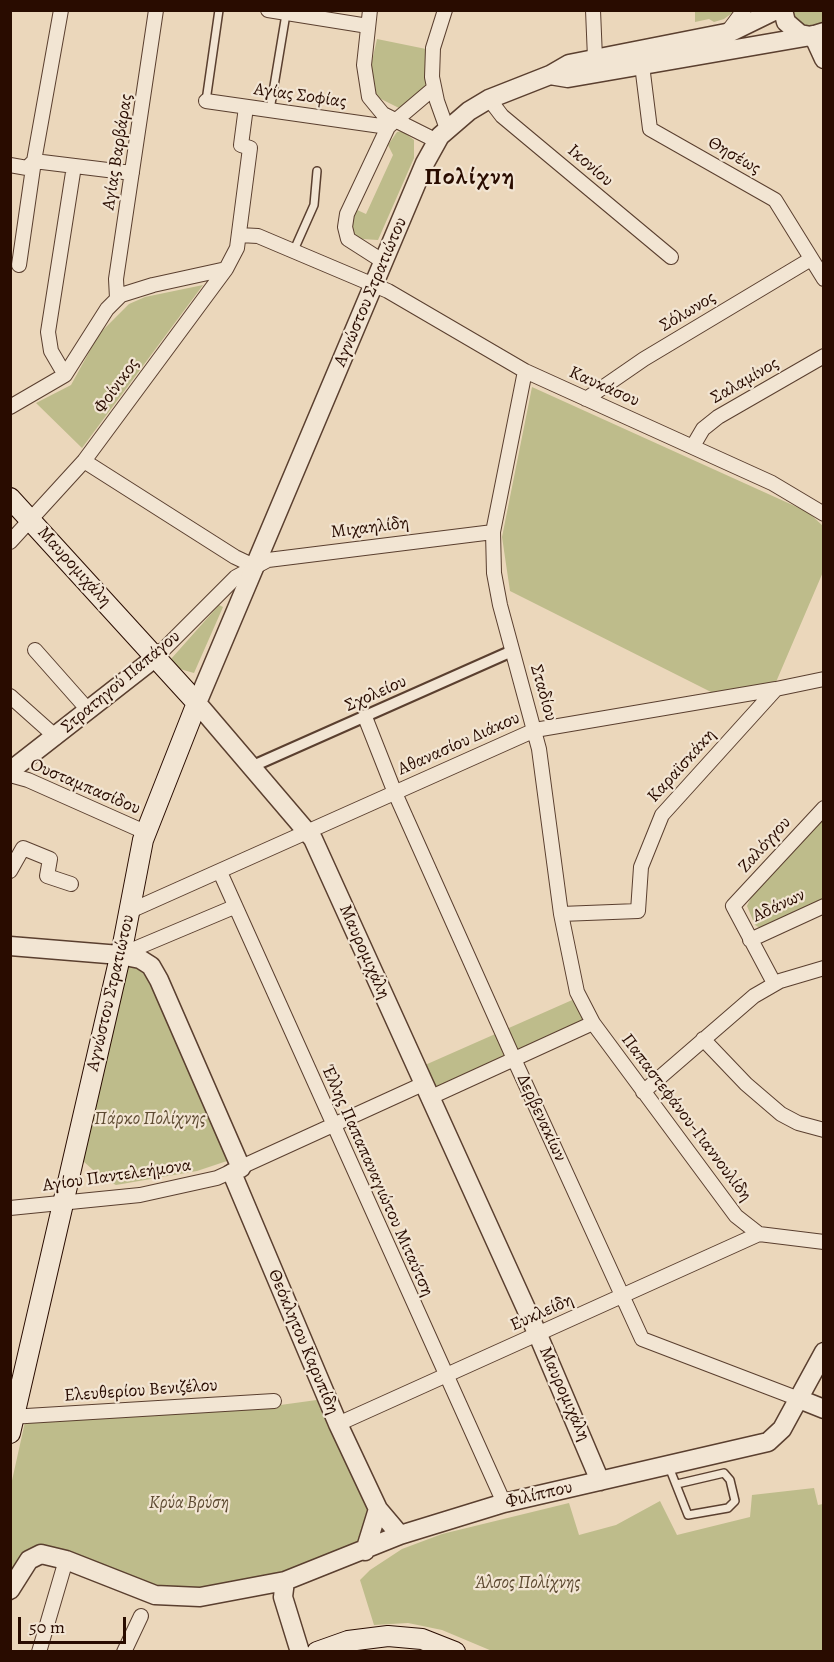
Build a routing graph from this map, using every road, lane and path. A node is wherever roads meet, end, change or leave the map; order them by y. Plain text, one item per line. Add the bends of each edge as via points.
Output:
1 (61, 10) edge
2 (156, 10) edge
3 (219, 10) edge
4 (268, 10) edge
5 (370, 10) edge
6 (445, 10) edge
7 (593, 10) edge
8 (744, 10) edge
9 (776, 10) edge
10 (783, 10) edge
11 (286, 14) junction
12 (368, 26) junction
13 (724, 33) junction
14 (816, 34) edge
15 (596, 58) junction
16 (824, 59) edge
17 (642, 65) junction
18 (550, 75) junction
19 (434, 88) junction
20 (489, 99) junction
21 (206, 101) joint
22 (246, 107) junction
23 (270, 110) junction
24 (392, 124) junction
25 (442, 135) junction
26 (34, 161) junction
27 (10, 165) edge
28 (74, 166) junction
29 (317, 171) dead end
30 (132, 173) junction
31 (239, 235) junction
32 (294, 250) junction
33 (671, 257) dead end
34 (812, 259) junction
35 (384, 262) junction
36 (19, 265) dead end
37 (226, 269) junction
38 (824, 279) edge
39 (374, 284) junction
40 (117, 298) junction
41 (824, 356) edge
42 (525, 371) junction
43 (65, 375) junction
44 (586, 399) junction
45 (10, 407) edge
46 (693, 446) junction
47 (84, 461) junction
48 (10, 498) edge
49 (824, 514) edge
50 (32, 521) junction
51 (493, 531) junction
52 (10, 542) edge
53 (254, 566) junction
54 (35, 650) dead end
55 (512, 651) junction
56 (156, 657) junction
57 (824, 679) edge
58 (776, 689) junction
59 (10, 696) edge
60 (197, 703) junction
61 (89, 711) junction
62 (365, 717) junction
63 (535, 729) junction
64 (56, 737) junction
65 (253, 766) junction
66 (10, 771) edge
67 (10, 775) edge
68 (396, 793) junction
69 (824, 808) edge
70 (145, 832) junction
71 (309, 832) junction
72 (10, 871) edge
73 (220, 872) junction
74 (71, 884) dead end
75 (824, 906) edge
76 (234, 907) junction
77 (129, 911) junction
78 (561, 914) junction
79 (750, 940) junction
80 (10, 946) edge
81 (120, 955) junction
82 (824, 968) edge
83 (774, 983) junction
84 (593, 1023) junction
85 (704, 1039) junction
86 (514, 1059) junction
87 (426, 1091) junction
88 (643, 1092) junction
89 (333, 1127) junction
90 (824, 1130) edge
91 (237, 1170) junction
92 (62, 1204) junction
93 (10, 1208) edge
94 (759, 1234) junction
95 (824, 1242) edge
96 (624, 1295) junction
97 (538, 1335) junction
98 (824, 1352) edge
99 (446, 1376) junction
100 (799, 1399) junction
101 (274, 1401) dead end
102 (824, 1409) edge
103 (12, 1422) edge
104 (338, 1424) junction
105 (668, 1465) junction
106 (600, 1481) junction
107 (677, 1484) junction
108 (504, 1503) junction
109 (378, 1509) junction
110 (400, 1535) junction
111 (365, 1551) junction
112 (66, 1560) junction
113 (285, 1581) junction
114 (10, 1590) edge
115 (141, 1616) dead end
116 (390, 1644) edge
117 (39, 1652) edge
118 (124, 1652) edge
119 (300, 1652) edge
120 (317, 1652) edge
121 (455, 1652) edge

1 - 26 street
2 - 30 street, Αγίας Βαρβάρας
3 - 21 lane
4 - 11 street
5 - 12 street
6 - 19 street via 434,48
7 - 15 street
8 - 13 street
9 - 13 street
10 - 14 street via 790,27 800,34
11 - 12 street
11 - 23 lane
12 - 24 street via 364,65 367,93
13 - 15 street
14 - 16 street
14 - 17 street
15 - 18 street via 569,64
17 - 18 street via 568,78
17 - 34 street, Θησέως via 650,129 775,200
18 - 20 street
19 - 24 street
19 - 25 street
20 - 25 street
20 - 33 street, Ικονίου via 502,116
21 - 22 street, Αγίας Σοφίας
22 - 23 street, Αγίας Σοφίας
22 - 31 street, Φοίνικος via 241,145 250,148
23 - 24 street, Αγίας Σοφίας
24 - 25 street
24 - 35 street via 370,162 345,227 354,244
25 - 35 street, Αγνώστου Στρατιώτου
26 - 27 street via 27,168
26 - 28 street
26 - 36 street
28 - 30 street
28 - 43 street via 48,332 51,351
29 - 32 lane via 314,204
30 - 40 street, Αγίας Βαρβάρας via 116,279
31 - 32 street, Καυκάσου via 258,236
31 - 37 street, Φοίνικος
32 - 39 street, Καυκάσου
34 - 38 street, Θησέως
34 - 44 street, Σόλωνος via 644,359
35 - 39 street, Αγνώστου Στρατιώτου
37 - 40 street via 153,285
37 - 47 street, Φοίνικος
39 - 42 street, Καυκάσου
39 - 53 street, Αγνώστου Στρατιώτου
40 - 43 street
41 - 46 street, Σαλαμίνος via 718,417 703,429
42 - 44 street, Καυκάσου
42 - 51 street, Σταδίου
43 - 45 street
44 - 46 street, Καυκάσου
46 - 49 street, Καυκάσου via 772,483
47 - 50 street, Φοίνικος
47 - 53 street
48 - 50 main road, Μαυρομιχάλη
50 - 52 street, Φοίνικος
50 - 56 main road, Μαυρομιχάλη
51 - 53 street, Μιχαηλίδη via 280,556
51 - 55 street, Σταδίου via 494,573
53 - 56 street, Στρατηγού Παπάγου via 236,577
53 - 60 street, Αγνώστου Στρατιώτου
54 - 61 street
55 - 62 street, Σχολείου
55 - 63 street, Σταδίου
56 - 60 main road, Μαυρομιχάλη
56 - 61 street, Στρατηγού Παπάγου
57 - 58 street, Αθανασίου Διάκου
58 - 63 street, Αθανασίου Διάκου
58 - 78 street, Καραϊσκάκη via 662,815 641,867 638,911
59 - 64 street
60 - 65 street, Μαυρομιχάλη
60 - 70 main road, Αγνώστου Στρατιώτου
61 - 64 street, Στρατηγού Παπάγου
62 - 65 street, Σχολείου
62 - 68 street, Δερβενακίων
63 - 68 street, Αθανασίου Διάκου
63 - 78 street, Σταδίου
64 - 66 street, Στρατηγού Παπάγου
65 - 71 street, Μαυρομιχάλη
67 - 70 street, Ουσταμπασίδου
68 - 71 street, Αθανασίου Διάκου
68 - 86 street, Δερβενακίων
69 - 79 street, Ζαλόγγου via 733,906
70 - 77 main road, Αγνώστου Στρατιώτου
71 - 73 street, Αθανασίου Διάκου
71 - 87 street, Μαυρομιχάλη
72 - 74 street via 23,848 50,859 47,876
73 - 76 street, Έλλης Παπαπαναγιώτου Μιταύτση
73 - 77 street, Αθανασίου Διάκου
75 - 79 street, Αδάνων
76 - 81 street
76 - 89 street, Έλλης Παπαπαναγιώτου Μιταύτση
77 - 81 main road, Αγνώστου Στρατιώτου
78 - 84 street, Σταδίου via 573,978 583,1008
79 - 83 street
80 - 81 street, Θεόκλητου Καρυπίδη
81 - 91 street, Θεόκλητου Καρυπίδη via 146,962 157,975
81 - 92 main road, Αγνώστου Στρατιώτου
82 - 83 street
83 - 85 street via 745,1002
84 - 86 street, Αγίου Παντελεήμονα
84 - 88 street, Παπαστεφάνου-Γιαννουλίδη
85 - 88 street
85 - 90 street via 772,1107 798,1123
86 - 87 street, Αγίου Παντελεήμονα
86 - 96 street, Δερβενακίων
87 - 89 street, Αγίου Παντελεήμονα
87 - 97 street, Μαυρομιχάλη
88 - 94 street, Παπαστεφάνου-Γιαννουλίδη via 728,1207
89 - 91 street, Αγίου Παντελεήμονα
89 - 99 street, Έλλης Παπαπαναγιώτου Μιταύτση
91 - 92 street, Αγίου Παντελεήμονα via 160,1191
91 - 104 street, Θεόκλητου Καρυπίδη
92 - 93 street, Αγίου Παντελεήμονα
92 - 103 main road, Αγνώστου Στρατιώτου
94 - 95 street
94 - 96 street, Ευκλείδη
96 - 97 street, Ευκλείδη
96 - 100 street, Δερβενακίων via 642,1339 650,1344
97 - 99 street, Ευκλείδη
97 - 106 street, Μαυρομιχάλη
98 - 100 street, Φιλίππου
99 - 104 street, Ευκλείδη
99 - 108 street, Έλλης Παπαπαναγιώτου Μιταύτση
100 - 102 street, Δερβενακίων
100 - 105 street, Φιλίππου via 779,1432 768,1442
101 - 103 street, Ελευθερίου Βενιζέλου
104 - 109 street, Θεόκλητου Καρυπίδη
105 - 106 street, Φιλίππου
105 - 107 lane
106 - 108 street, Φιλίππου
107 - 107 lane via 685,1513 691,1516 728,1508 735,1501 730,1480 724,1473
108 - 110 street, Φιλίππου
109 - 110 street, Θεόκλητου Καρυπίδη
109 - 111 street
110 - 111 street, Φιλίππου
111 - 113 street, Φιλίππου
112 - 113 street, Φιλίππου via 155,1595 200,1597
112 - 114 street, Φιλίππου via 48,1554 35,1556
112 - 117 street
113 - 119 street via 283,1597
115 - 118 street
116 - 120 main road via 348,1641
116 - 121 main road via 422,1640

